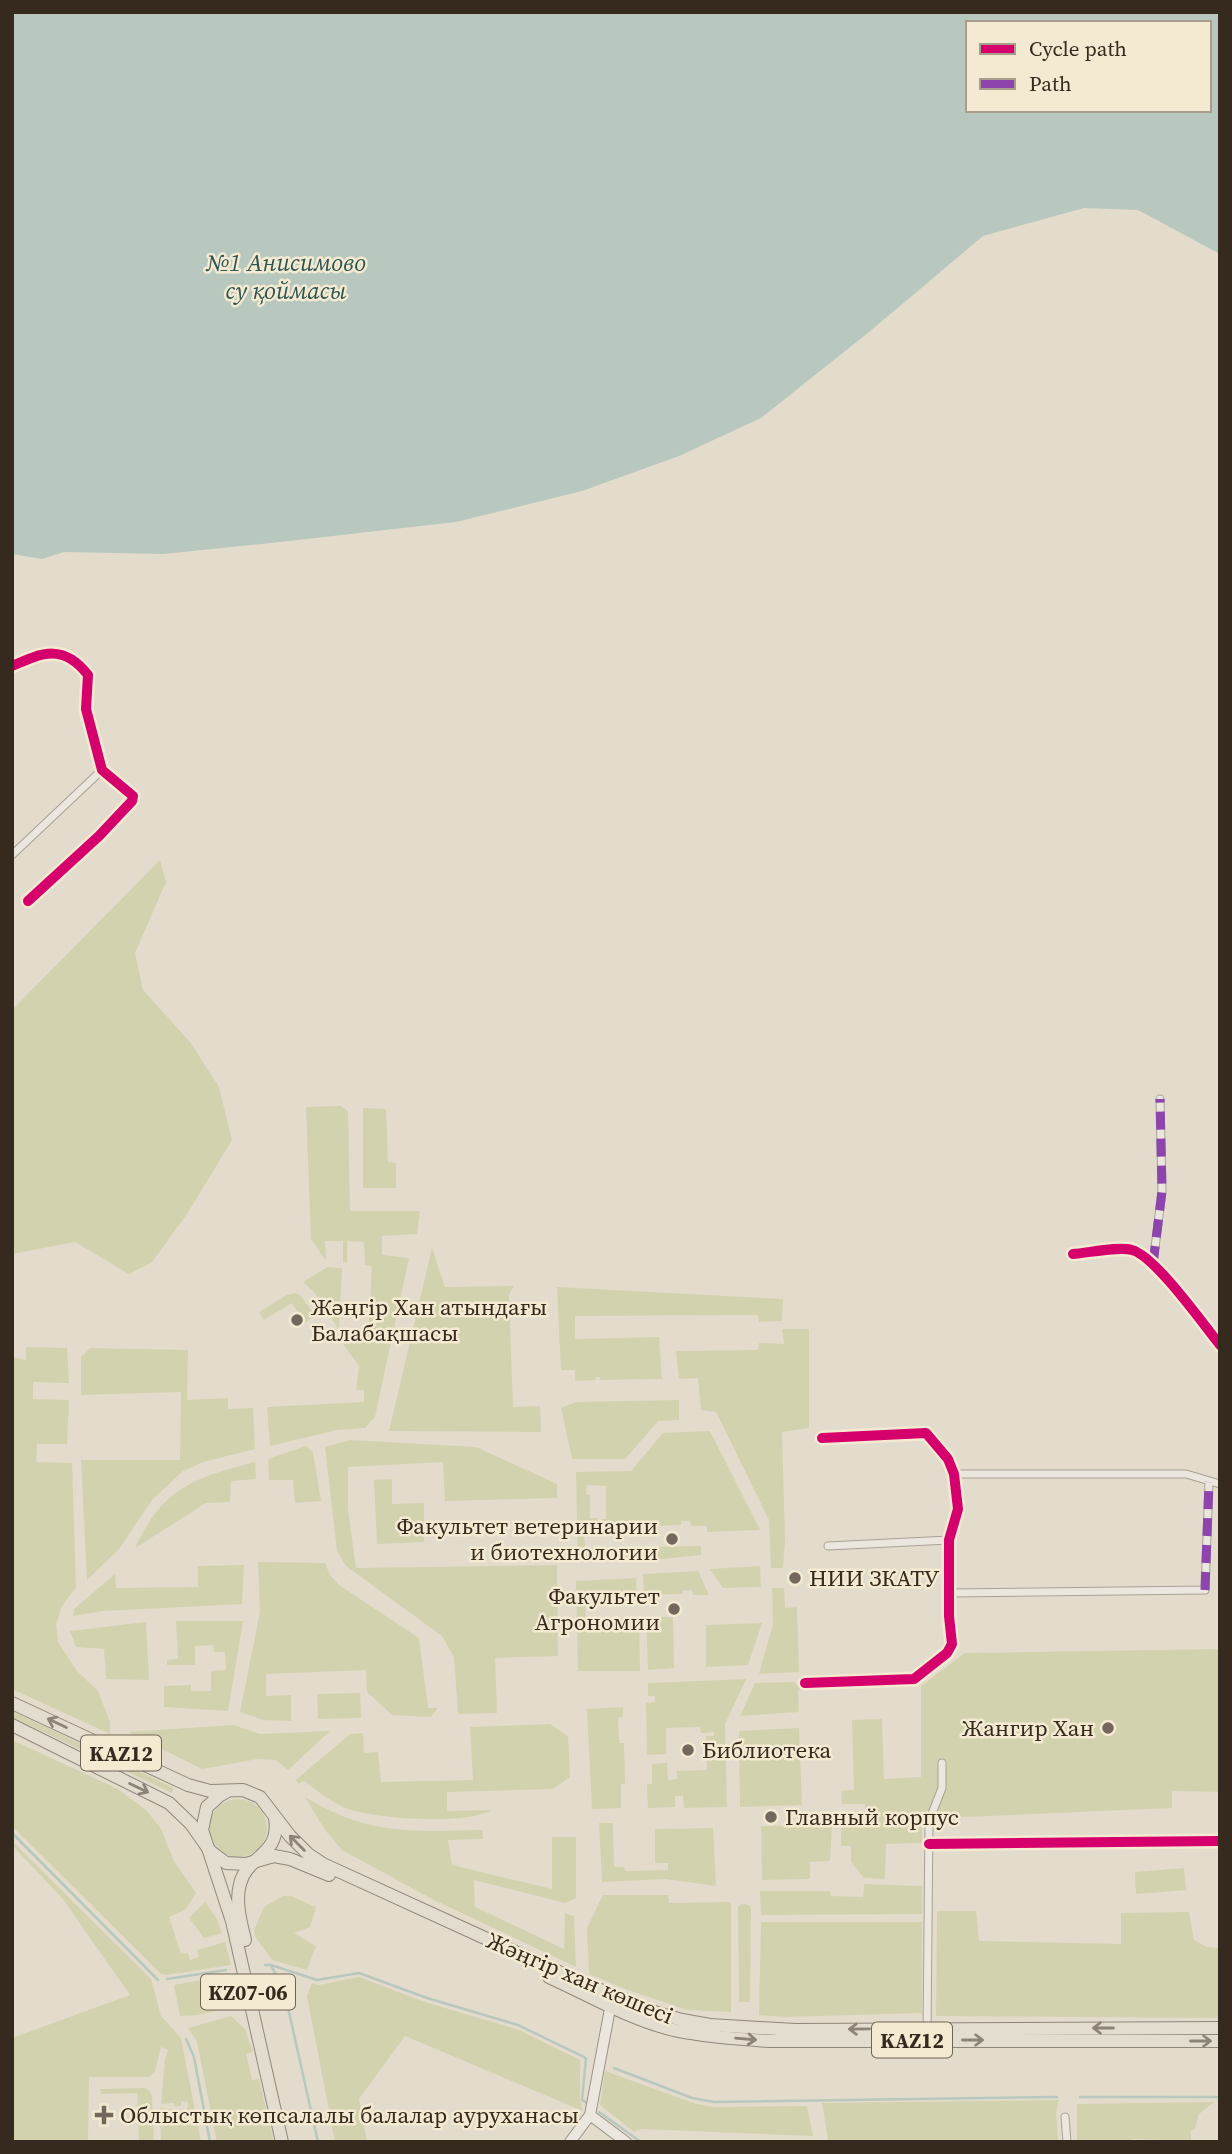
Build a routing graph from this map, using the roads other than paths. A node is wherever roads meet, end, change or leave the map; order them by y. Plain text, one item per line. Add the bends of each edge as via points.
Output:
1 (12, 666) edge
2 (102, 770) junction
3 (12, 855) edge
4 (28, 901) dead end
5 (1160, 1099) dead end
6 (1073, 1254) dead end
7 (1153, 1264) junction
8 (1220, 1345) edge
9 (822, 1438) dead end
10 (954, 1474) junction
11 (1209, 1482) junction
12 (1220, 1484) edge
13 (949, 1540) junction
14 (828, 1546) dead end
15 (950, 1593) junction
16 (805, 1683) dead end
17 (12, 1703) edge
18 (12, 1725) edge
19 (942, 1763) dead end
20 (234, 1791) junction
21 (272, 1811) junction
22 (1220, 1841) edge
23 (929, 1844) junction
24 (206, 1845) junction
25 (259, 1859) junction
26 (612, 2000) junction
27 (1220, 2028) edge
28 (927, 2034) junction
29 (1220, 2041) edge
30 (590, 2115) junction
31 (1065, 2117) dead end
32 (282, 2142) edge
33 (291, 2142) edge
34 (570, 2142) edge
35 (626, 2142) edge
36 (1067, 2142) edge

1 - 2 street via 54,653 70,657 88,675 86,709
2 - 3 street
2 - 4 street via 130,791 132,801
5 - 7 street via 1162,1191
6 - 7 street via 1130,1249
7 - 8 street
9 - 10 street via 926,1433 948,1458
10 - 11 street via 1186,1474
10 - 13 street via 958,1509
11 - 12 street
11 - 15 street via 1205,1590
13 - 14 street
13 - 15 street
15 - 16 street via 952,1644 915,1679
20 -> 17 main road, Жәңгір хан көшесі / KAZ12 via 188,1785
18 -> 24 main road, Жәңгір хан көшесі / KAZ12 via 169,1803
19 - 23 street via 942,1788 929,1821
20 - 21 main road, Жәңгір хан көшесі / KAZ12 via 260,1797
20 - 24 main road via 207,1807 202,1830
21 - 25 main road via 275,1838
26 -> 21 main road, Жәңгір хан көшесі / KAZ12 via 323,1864 307,1854
22 - 23 street
23 - 28 street
24 - 25 main road, Жәңгір хан көшесі / KAZ12 via 215,1856 233,1864
24 - 32 main road, KZ07-06 via 237,1940
25 - 26 main road, Жәңгір хан көшесі / KAZ12 via 283,1858 311,1867
25 - 33 main road, KZ07-06 via 241,1880 239,1906
26 - 28 main road, Жәңгір хан көшесі / KAZ12 via 655,2023 703,2035 769,2041
26 - 30 main road
27 -> 28 main road, Жәңгір хан көшесі / KAZ12
28 -> 29 main road, Жәңгір хан көшесі / KAZ12
30 - 34 main road
30 - 35 main road
31 - 36 street

